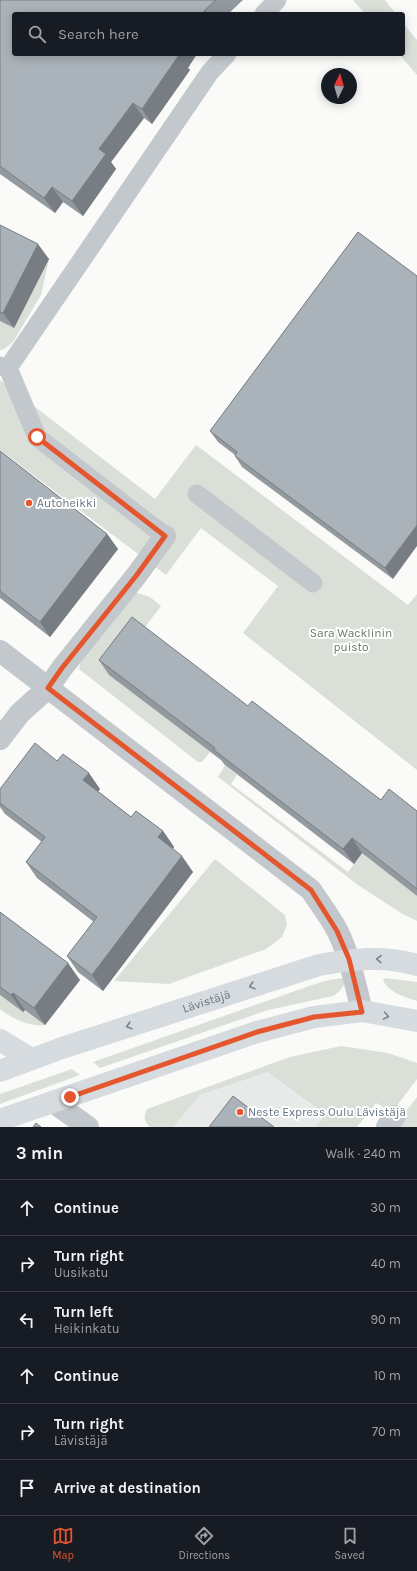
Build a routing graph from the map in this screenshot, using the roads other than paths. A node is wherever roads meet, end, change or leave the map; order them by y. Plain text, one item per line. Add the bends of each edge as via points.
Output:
1 (277, 0) edge
2 (266, 12) edge
3 (225, 56) edge
4 (4, 367) edge
5 (197, 494) dead end
6 (165, 536) joint
7 (313, 583) dead end
8 (0, 651) edge
9 (48, 688) junction
10 (0, 739) edge
11 (349, 959) junction
12 (417, 965) edge
13 (362, 1012) junction
14 (417, 1021) edge
15 (0, 1040) edge
16 (31, 1059) junction
17 (0, 1071) edge
18 (53, 1102) junction
19 (0, 1120) edge
20 (88, 1127) edge

1 - 2 lane
3 - 4 lane via 210,72
4 - 6 lane via 37,437
5 - 7 lane
6 - 9 street
8 - 9 street
9 - 10 street via 20,713
9 - 11 street via 311,890 337,931
12 -> 11 main road, Lävistäjä via 382,959
11 - 13 street
11 -> 16 main road, Lävistäjä via 269,980
13 -> 14 main road
13 - 18 main road via 314,1017 257,1032
15 - 16 main road
16 - 17 main road, Lävistäjä
18 - 19 main road
18 - 20 street

